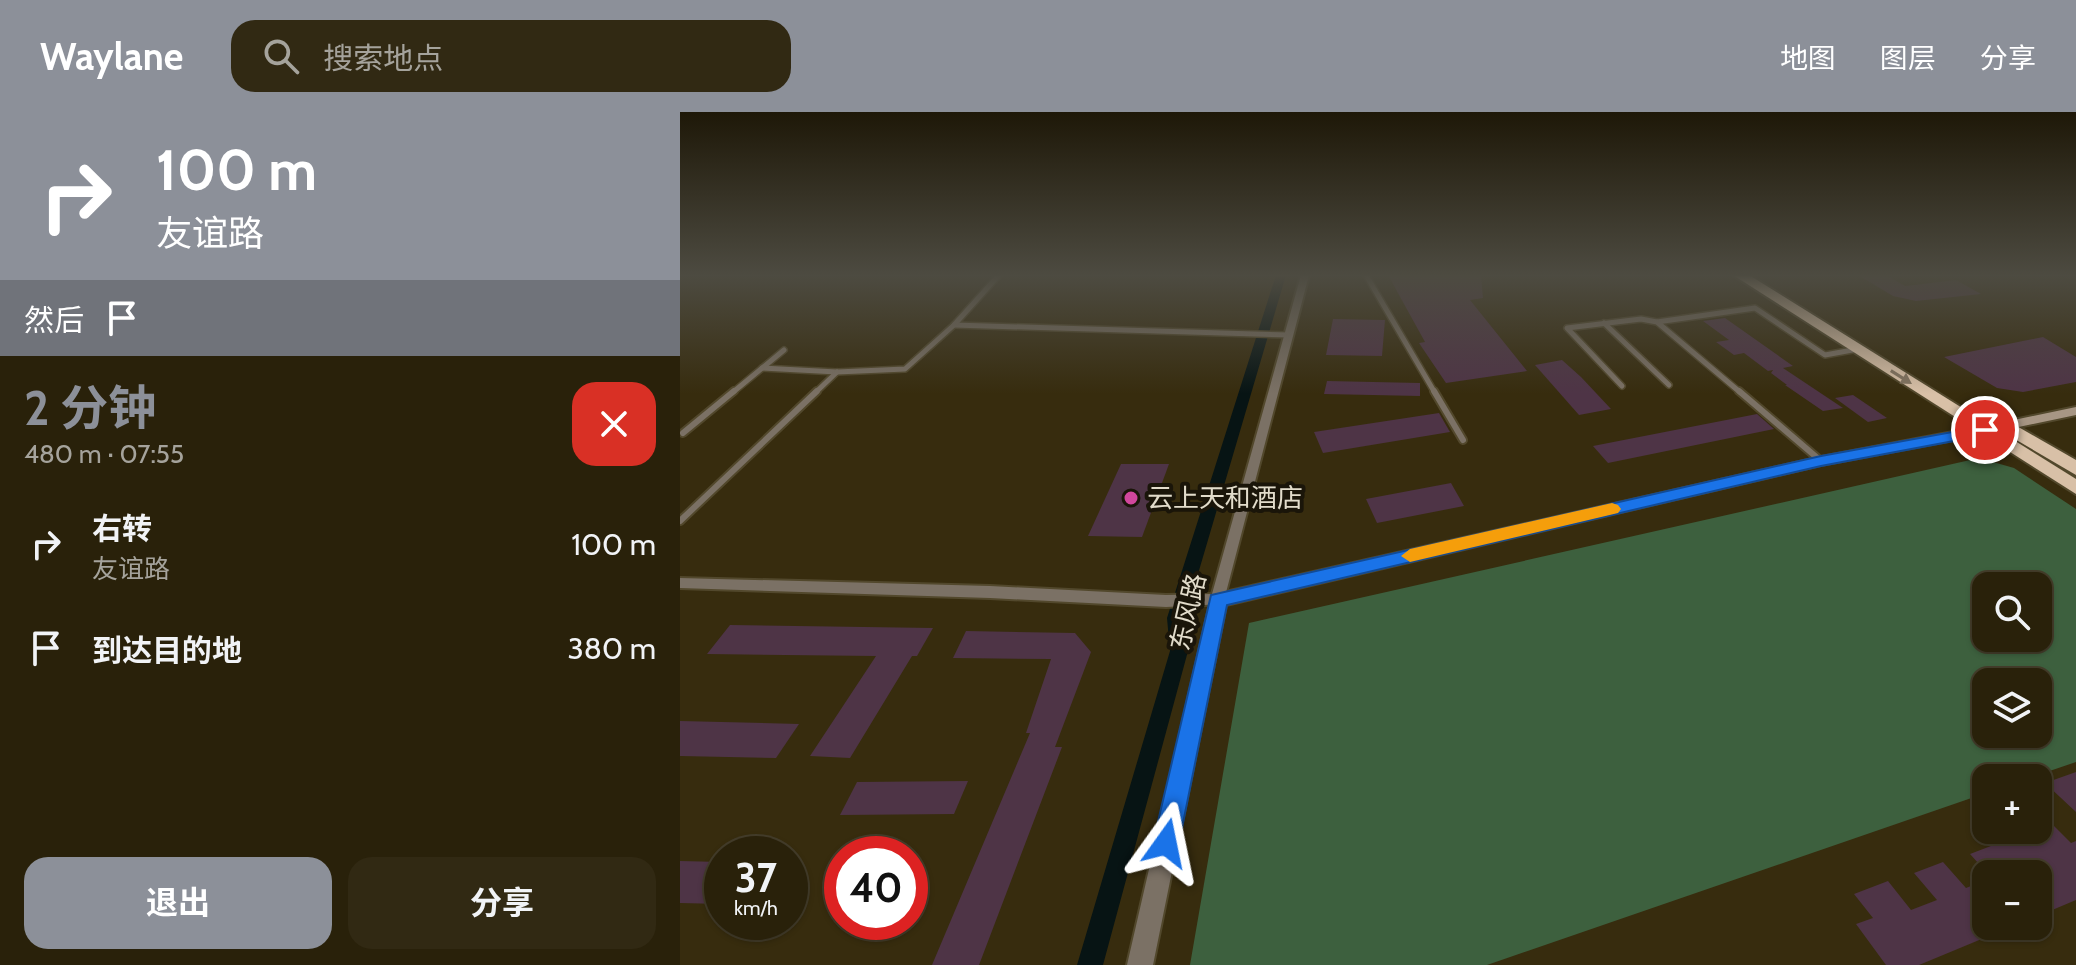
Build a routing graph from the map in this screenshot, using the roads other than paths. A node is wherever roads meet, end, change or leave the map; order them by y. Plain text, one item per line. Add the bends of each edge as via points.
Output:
1 (963, 315) edge
2 (1295, 315) edge
3 (1389, 315) edge
4 (1707, 315) edge
5 (1765, 315) edge
6 (1803, 315) edge
7 (1828, 315) edge
8 (1657, 322) junction
9 (1604, 323) junction
10 (954, 325) junction
11 (1290, 335) junction
12 (1858, 349) junction
13 (784, 350) dead end
14 (762, 368) junction
15 (837, 372) junction
16 (1669, 385) dead end
17 (1622, 386) dead end
18 (2076, 411) edge
19 (2005, 425) junction
20 (1985, 430) junction
21 (683, 433) dead end
22 (1463, 440) dead end
23 (1821, 461) junction
24 (2076, 469) edge
25 (2076, 488) edge
26 (680, 521) edge
27 (680, 583) edge
28 (1210, 601) junction
29 (1140, 965) edge

1 - 10 lane
2 - 11 street, 东风路
3 - 22 lane
4 - 8 lane
5 - 12 lane via 1825,355
6 - 12 highway
7 - 19 highway
8 - 9 lane
8 - 23 lane
9 - 16 lane
9 - 17 lane via 1566,330
10 - 11 lane
10 - 15 lane via 905,369
11 - 28 street, 东风路
12 -> 20 highway
13 - 14 lane
14 - 15 lane
14 - 21 lane
15 - 26 lane
18 - 19 main road
19 - 20 main road
19 - 24 highway
20 - 23 street
20 - 25 highway
23 - 28 street
27 - 28 street
28 - 29 street, 东风路

